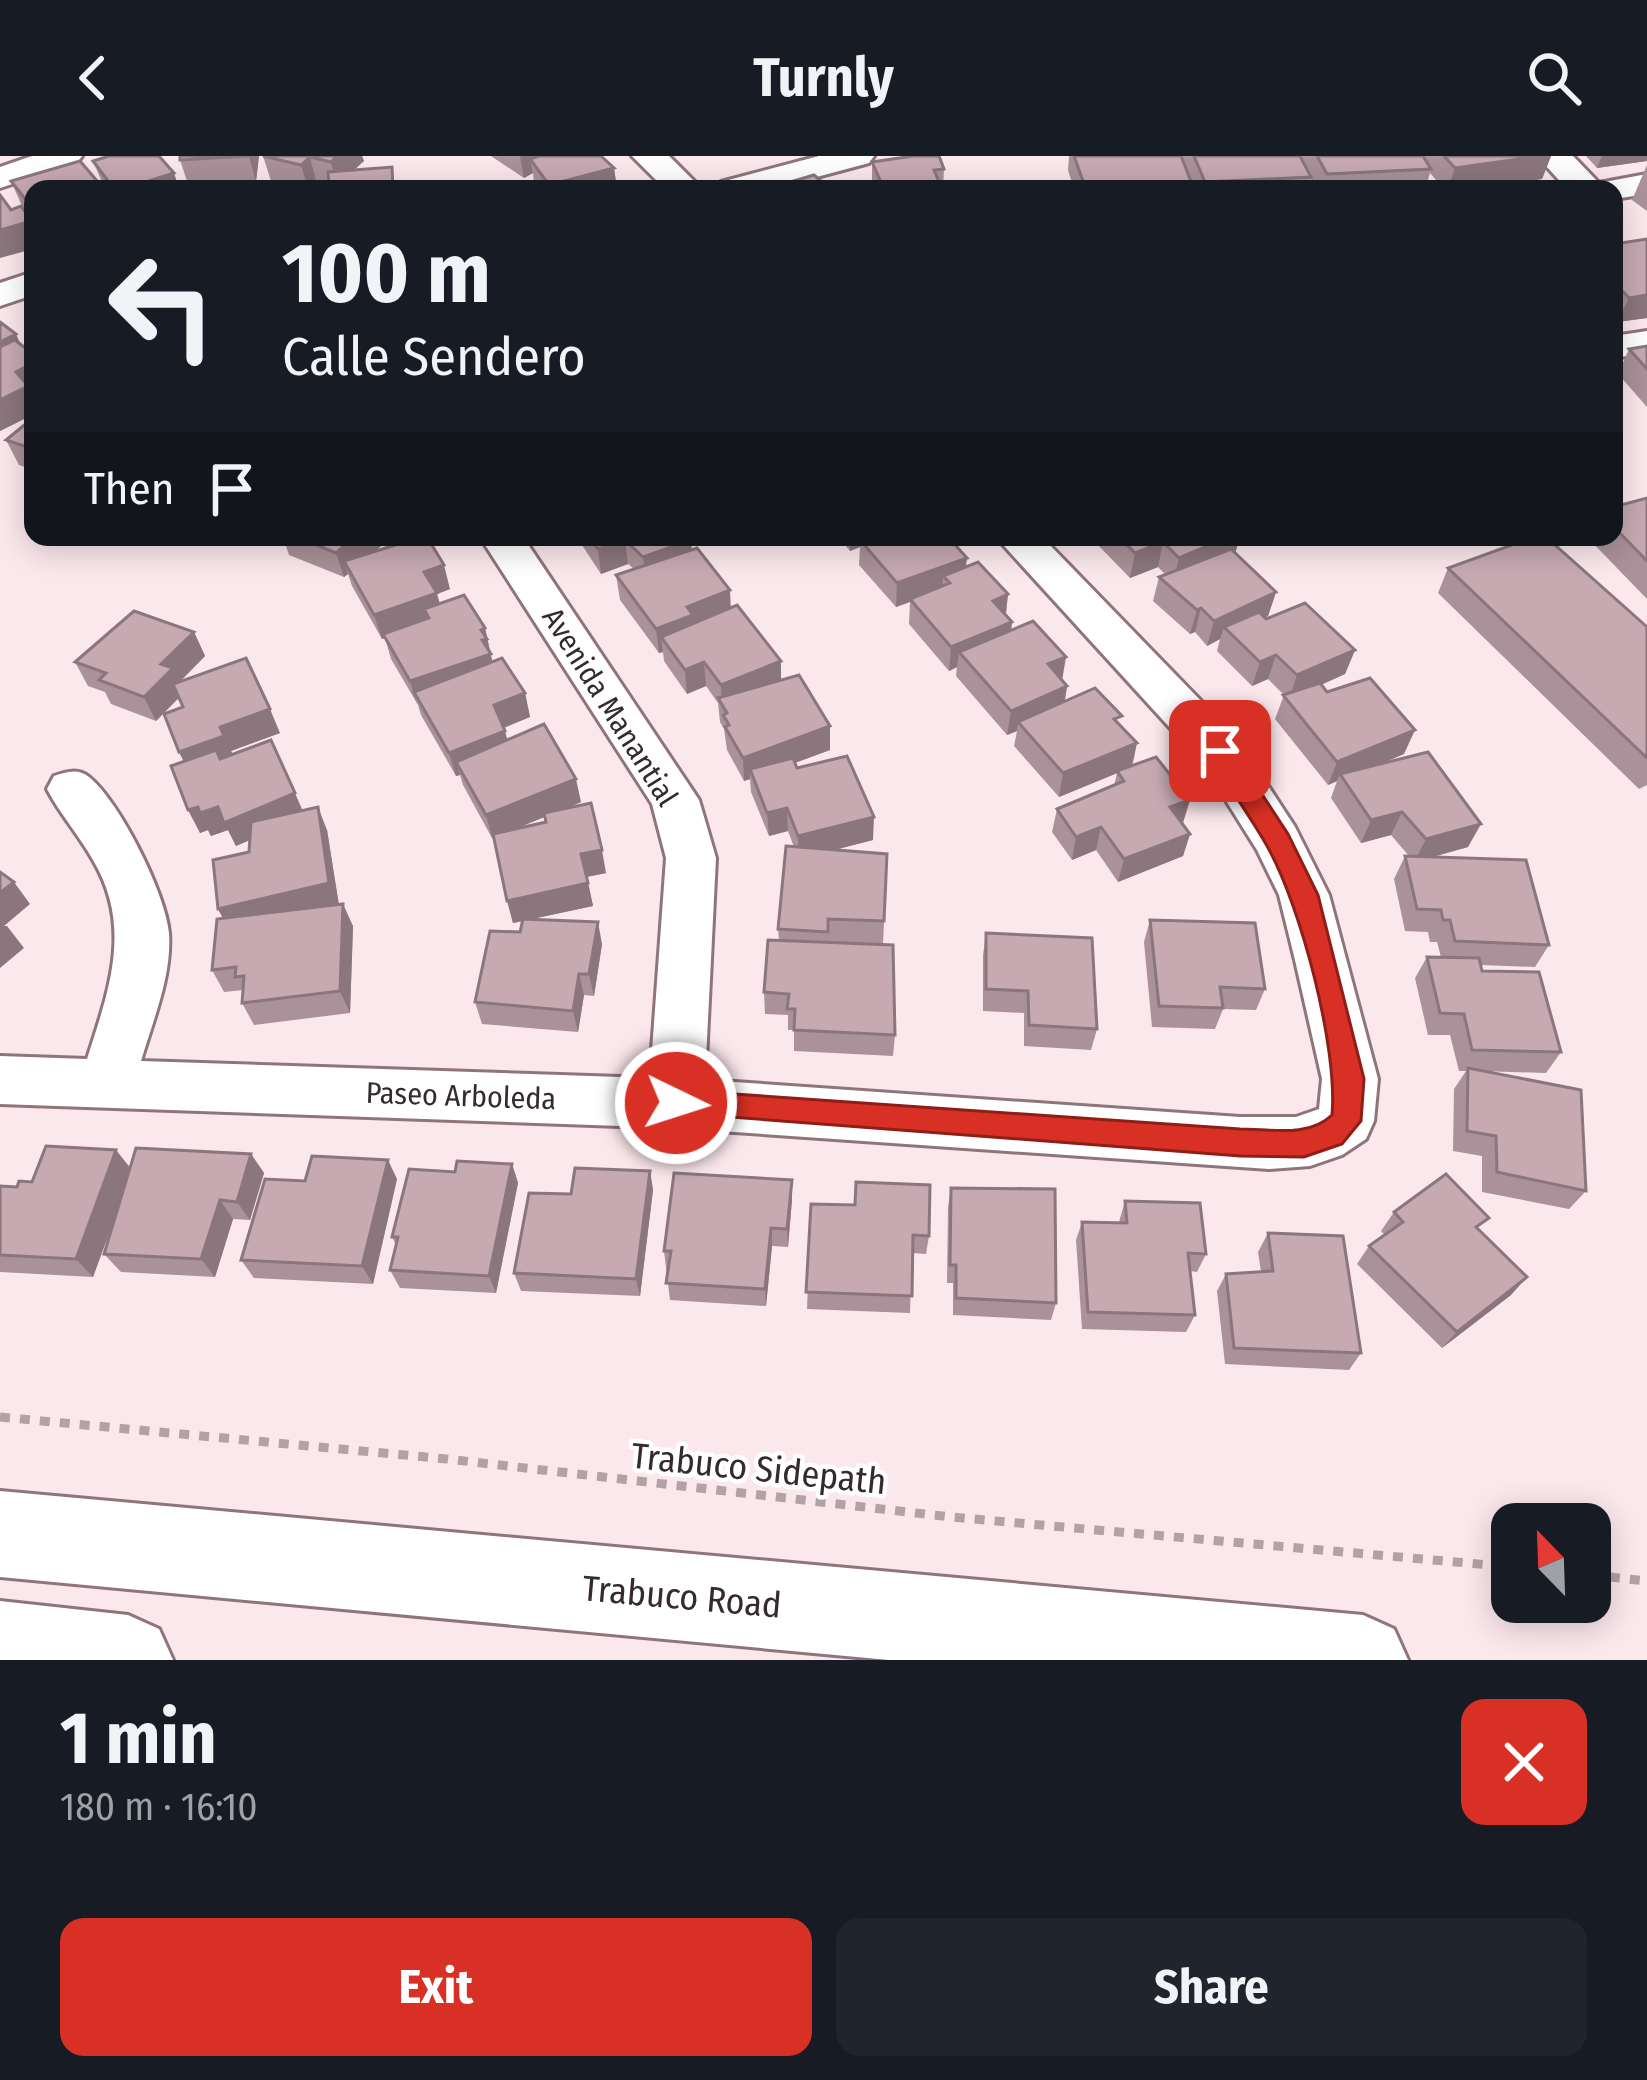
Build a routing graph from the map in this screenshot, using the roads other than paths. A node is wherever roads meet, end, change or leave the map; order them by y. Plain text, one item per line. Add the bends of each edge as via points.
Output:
1 (65, 156) edge
2 (649, 156) edge
3 (857, 156) edge
4 (1554, 156) edge
5 (0, 178) edge
6 (675, 180) edge
7 (767, 180) edge
8 (1577, 180) edge
9 (507, 546) edge
10 (1026, 546) edge
11 (71, 789) dead end
12 (0, 1080) edge
13 (107, 1084) junction
14 (676, 1103) junction
15 (0, 1534) edge
16 (0, 1645) edge
17 (128, 1660) edge
18 (1363, 1660) edge

1 - 5 street
2 - 6 street
3 - 7 street
4 - 8 street
9 - 14 street, Avenida Manantial via 675,800 692,858
10 - 14 street, Paseo Arboleda via 1220,751 1278,842 1304,895 1326,980 1350,1079 1346,1121 1304,1144
11 - 13 street via 107,837 141,921 142,955
12 - 13 street, Paseo Arboleda
13 - 14 street, Paseo Arboleda
15 - 18 main road, Trabuco Road
16 - 17 main road

